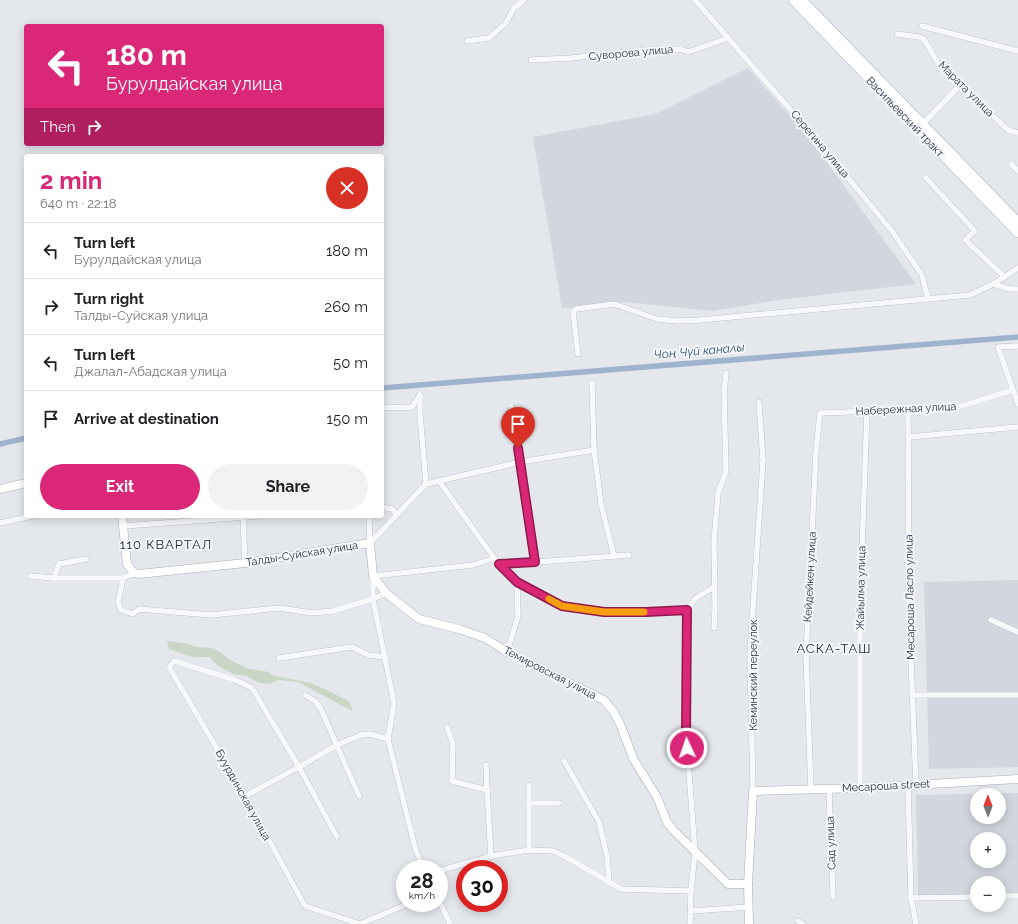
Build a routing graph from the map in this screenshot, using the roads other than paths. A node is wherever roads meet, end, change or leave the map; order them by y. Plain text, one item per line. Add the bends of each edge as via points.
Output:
1 (524, 0) edge
2 (695, 0) edge
3 (792, 0) edge
4 (802, 0) edge
5 (922, 26) dead end
6 (897, 34) dead end
7 (728, 38) junction
8 (467, 41) dead end
9 (1018, 51) edge
10 (530, 60) dead end
11 (960, 85) junction
12 (923, 124) junction
13 (1018, 133) edge
14 (1011, 164) dead end
15 (1018, 171) edge
16 (926, 178) dead end
17 (1018, 222) edge
18 (1018, 233) edge
19 (1018, 268) edge
20 (1005, 277) junction
21 (993, 284) junction
22 (1018, 289) edge
23 (928, 299) junction
24 (1018, 346) edge
25 (578, 354) dead end
26 (726, 373) dead end
27 (592, 383) dead end
28 (1013, 390) junction
29 (759, 402) dead end
30 (1018, 404) edge
31 (511, 406) dead end
32 (384, 408) edge
33 (908, 410) junction
34 (867, 411) junction
35 (820, 413) joint
36 (1018, 427) edge
37 (908, 437) junction
38 (594, 450) junction
39 (520, 462) junction
40 (439, 481) junction
41 (24, 483) edge
42 (426, 484) junction
43 (0, 489) edge
44 (384, 507) edge
45 (397, 515) junction
46 (24, 518) edge
47 (122, 518) edge
48 (202, 518) edge
49 (243, 518) edge
50 (368, 518) edge
51 (179, 519) edge
52 (0, 523) edge
53 (123, 526) junction
54 (370, 543) junction
55 (629, 555) dead end
56 (614, 556) junction
57 (495, 558) junction
58 (86, 559) dead end
59 (535, 562) junction
60 (246, 563) junction
61 (499, 564) junction
62 (134, 573) junction
63 (30, 576) dead end
64 (373, 576) junction
65 (54, 578) junction
66 (123, 578) junction
67 (517, 582) junction
68 (714, 587) junction
69 (386, 592) junction
70 (373, 599) junction
71 (687, 610) junction
72 (991, 620) dead end
73 (714, 628) dead end
74 (1018, 632) edge
75 (507, 652) junction
76 (385, 657) junction
77 (279, 658) dead end
78 (305, 695) dead end
79 (912, 695) junction
80 (1018, 695) edge
81 (447, 726) dead end
82 (388, 739) junction
83 (337, 745) junction
84 (564, 761) dead end
85 (486, 765) dead end
86 (299, 768) junction
87 (1018, 779) edge
88 (529, 785) dead end
89 (912, 785) junction
90 (860, 788) junction
91 (811, 789) junction
92 (829, 789) junction
93 (486, 790) junction
94 (753, 791) junction
95 (245, 796) junction
96 (359, 796) dead end
97 (529, 803) junction
98 (559, 803) dead end
99 (337, 837) dead end
100 (529, 850) junction
101 (695, 852) junction
102 (491, 856) junction
103 (420, 860) edge
104 (448, 868) edge
105 (609, 882) junction
106 (748, 884) junction
107 (691, 891) junction
108 (1006, 896) edge
109 (1018, 896) edge
110 (833, 897) dead end
111 (970, 897) edge
112 (911, 898) junction
113 (749, 907) junction
114 (396, 909) edge
115 (691, 911) junction
116 (444, 912) edge
117 (450, 924) edge
118 (690, 924) edge
119 (749, 924) edge
120 (916, 924) edge

1 - 8 street via 514,8 506,22 490,38
2 - 7 street, Серегина улица
3 - 18 main road, Васильевский тракт
4 - 12 main road, Васильевский тракт
5 - 9 street
6 - 11 street, Марата улица via 924,39 938,63
7 - 10 street, Суворова улица via 688,52 681,49 647,50
7 - 23 street, Серегина улица via 892,231 922,275
11 - 12 street
11 - 13 street, Марата улица via 1008,130
12 - 17 main road, Васильевский тракт
14 - 15 street
16 - 20 street via 975,231 966,240
19 - 20 street
20 - 21 street
21 - 22 street
21 - 23 street via 970,295
23 - 25 street via 678,321 657,318 614,304 576,309 574,312
24 - 28 street via 998,347
26 - 68 street via 726,472 718,493
27 - 38 street
28 - 30 street
28 - 33 street, Набережная улица via 955,408
29 - 94 street, Кеминский переулок via 763,460 750,653
31 - 39 street
32 - 42 street via 412,407 420,395
33 - 34 street, Набережная улица
33 - 37 street, Месароша Ласло улица
34 - 35 street, Набережная улица
34 - 90 street, Жайылма улица via 860,606
35 - 91 street, Кейдейкен улица via 806,655
36 - 37 street
37 - 79 street, Месароша Ласло улица
38 - 39 street
38 - 56 street via 601,504
39 - 40 street
39 - 59 street
40 - 42 street
40 - 57 street
41 - 43 street
42 - 45 street, Талды-Суйская улица
44 - 45 street via 392,509
45 - 54 street, Талды-Суйская улица
46 - 52 street
47 - 53 street
48 - 51 street
49 - 60 street
50 - 54 street
51 - 53 street
53 - 62 street via 128,564
54 - 60 street, Талды-Суйская улица
54 - 64 street
55 - 56 street
56 - 59 street
57 - 61 street
57 - 64 street via 473,565
58 - 65 street via 59,564
59 - 61 street
60 - 62 street, Талды-Суйская улица
61 - 67 street
62 - 66 street, Талды-Суйская улица
63 - 65 street, Талды-Суйская улица
64 - 69 street, Темировская улица
64 - 70 street
65 - 66 street, Талды-Суйская улица
66 - 70 street via 118,603 121,610 133,614 139,610 211,615 279,608 312,612 333,611
67 - 71 street via 562,606 604,612
67 - 75 street via 518,616
68 - 71 street via 696,598
68 - 73 street
69 - 70 street
69 - 75 street, Темировская улица via 419,619 485,638
70 - 76 street
71 - 101 street via 686,733
72 - 74 street
75 - 101 street, Темировская улица via 604,700 620,724 634,760 656,797 667,822
76 - 77 street via 368,655 352,646
76 - 82 street via 394,703
78 - 83 street via 315,701 321,709
79 - 80 street
79 - 89 street, Месароша Ласло улица
81 - 93 street via 453,744 452,781
82 - 83 street via 370,734 361,735
82 - 103 street
83 - 86 street
83 - 96 street
84 - 105 street via 599,822 607,856
85 - 93 street
86 - 95 street
86 - 95 street, Буурдинская улица via 252,688 174,661 169,667
86 - 99 street
87 - 89 street, Месароша street
88 - 97 street
89 - 90 street, Месароша street
89 - 112 street, Месароша Ласло улица
90 - 92 street, Месароша street
91 - 92 street, Месароша street
91 - 94 street, Месароша street
92 - 110 street, Сад улица
93 - 102 street
94 - 106 street, Кеминский переулок
95 - 114 street, Буурдинская улица via 305,906 360,924
97 - 98 street
97 - 100 street
100 - 102 street
100 - 105 street via 553,851
101 - 106 street, Темировская улица via 728,884
101 - 107 street
102 - 104 street
105 - 107 street via 621,889
106 - 113 street, Кеминский переулок
107 - 115 street
108 - 109 street
111 - 112 street
112 - 120 street, Месароша Ласло улица
113 - 115 street
113 - 119 street, Кеминский переулок
115 - 118 street
116 - 117 street

